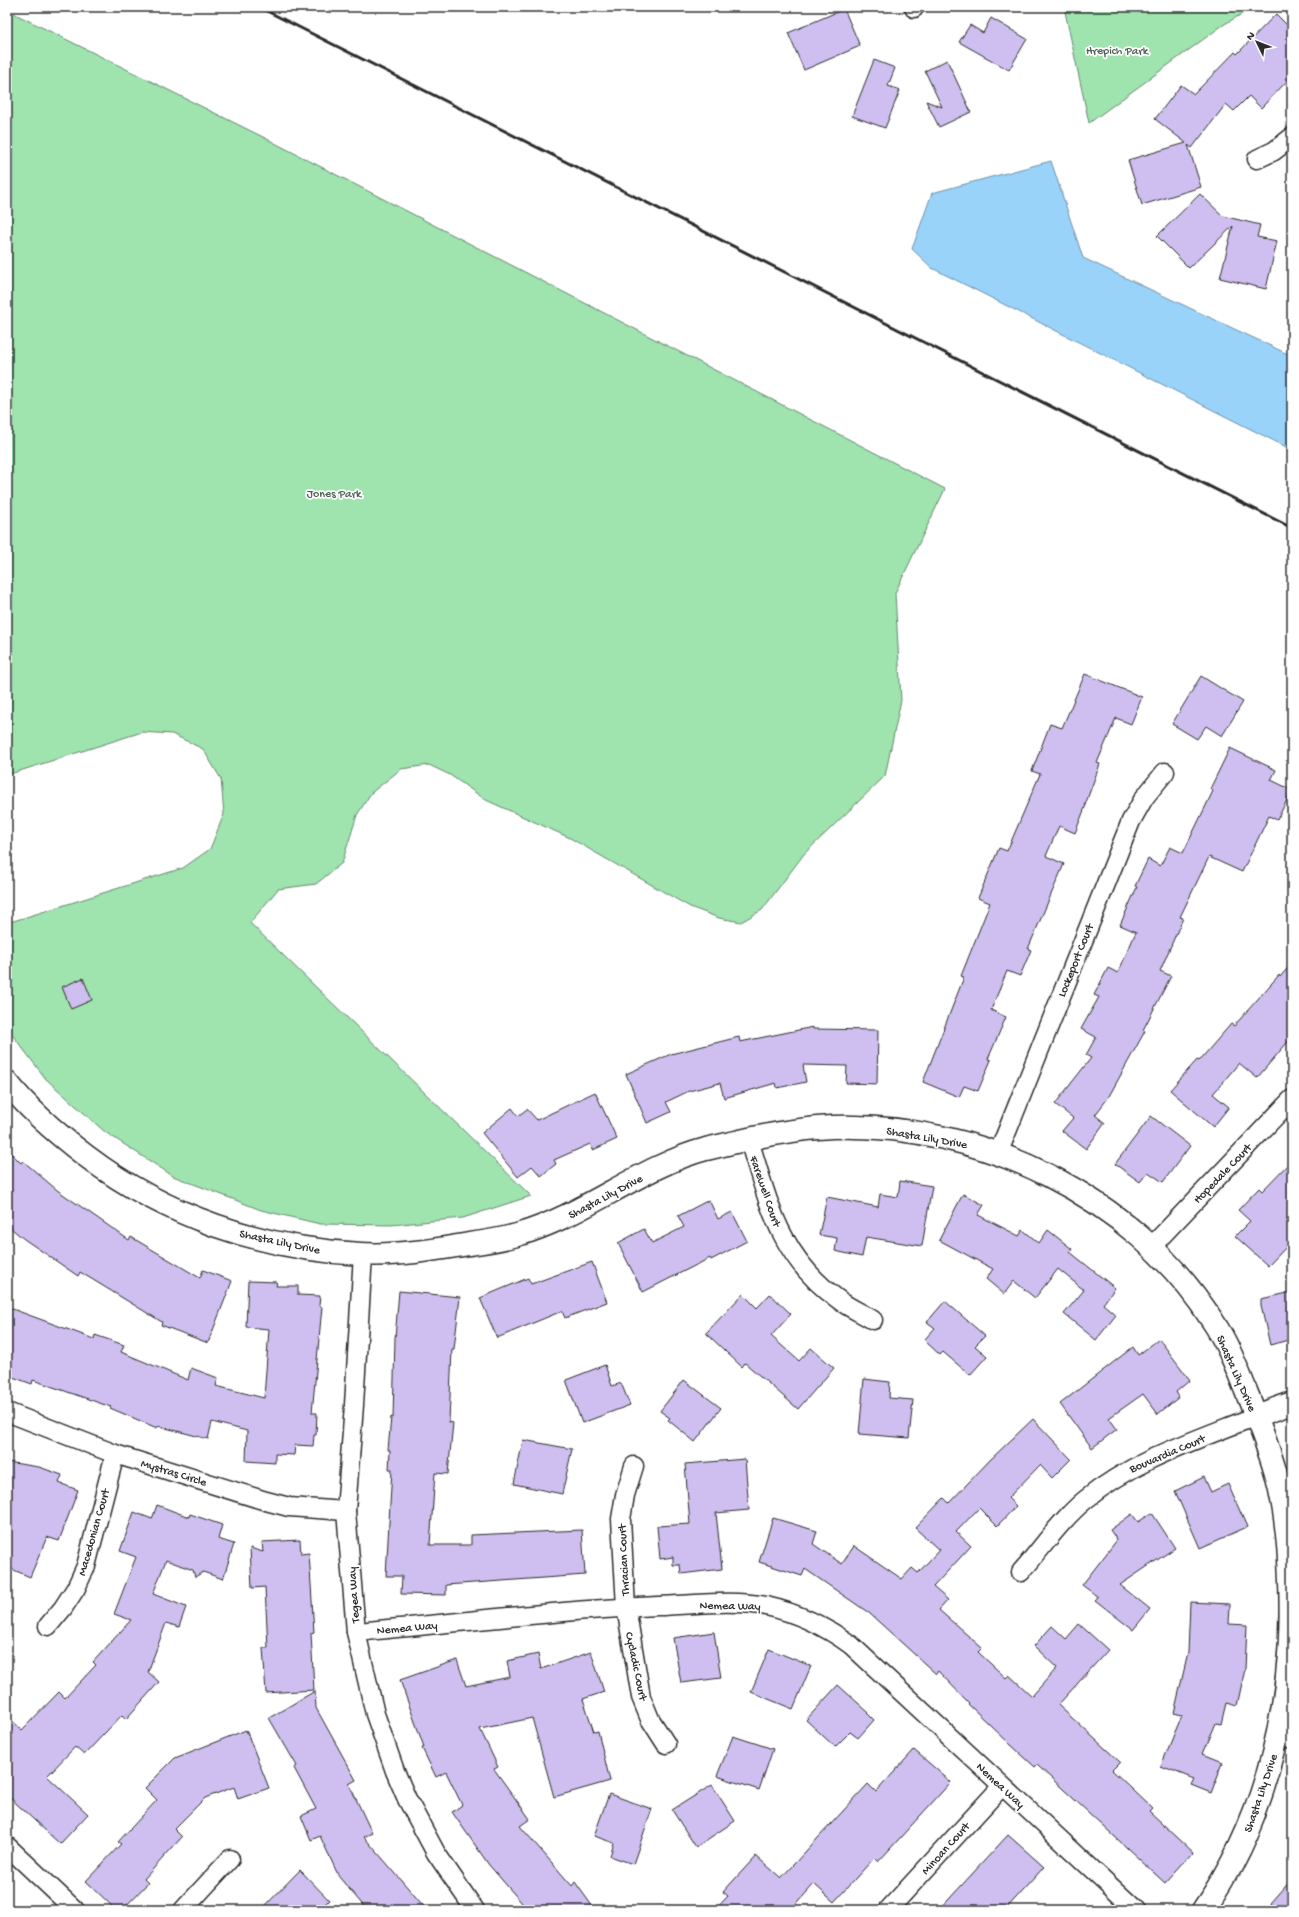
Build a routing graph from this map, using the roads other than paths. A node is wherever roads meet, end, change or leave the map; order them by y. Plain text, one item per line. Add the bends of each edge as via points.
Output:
1 (1292, 137) edge
2 (1257, 160) dead end
3 (1165, 772) dead end
4 (7, 1082) edge
5 (1292, 1099) edge
6 (749, 1140) junction
7 (998, 1154) junction
8 (1151, 1247) junction
9 (363, 1254) junction
10 (873, 1320) dead end
11 (1292, 1403) edge
12 (7, 1412) edge
13 (1256, 1416) junction
14 (115, 1454) junction
15 (634, 1466) dead end
16 (346, 1511) junction
17 (1021, 1572) dead end
18 (626, 1608) junction
19 (48, 1626) dead end
20 (356, 1632) junction
21 (1285, 1737) edge
22 (666, 1744) dead end
23 (1002, 1786) junction
24 (7, 1846) edge
25 (230, 1858) dead end
26 (75, 1910) edge
27 (183, 1910) edge
28 (475, 1910) edge
29 (888, 1910) edge
30 (1136, 1910) edge
31 (1203, 1910) edge

1 - 2 street
3 - 7 street, Lockeport Court via 1144,798 1131,821
4 - 9 street, Shasta Lily Drive via 67,1142 108,1172 153,1199 199,1220 248,1236 322,1251
5 - 8 street, Hopedale Court
6 - 7 street, Shasta Lily Drive via 787,1131 834,1127 880,1128 926,1134 974,1145
6 - 9 street, Shasta Lily Drive via 701,1150 658,1168 567,1216 519,1234 432,1251
6 - 10 street, Farewell Court via 769,1208 791,1250 821,1286
7 - 8 street, Shasta Lily Drive via 1072,1188 1111,1213
8 - 13 street, Shasta Lily Drive via 1176,1272 1225,1340
9 - 16 street, Tegea Way
11 - 13 street
12 - 14 street, Mystras Circle
13 - 17 street, Bouvardia Court via 1146,1460 1104,1485 1067,1517
13 - 21 street, Shasta Lily Drive via 1282,1495 1289,1549 1290,1641
14 - 16 street, Mystras Circle via 290,1507
14 - 19 street, Macedonian Court via 86,1566 76,1588
15 - 18 street, Thracian Court via 621,1519
16 - 20 street, Tegea Way
18 - 20 street, Nemea Way
18 - 22 street, Cycladic Court via 641,1697 650,1719
18 - 23 street, Nemea Way via 742,1603 765,1606 810,1620 832,1631 851,1645
20 - 28 street, Tegea Way via 374,1714 394,1772 436,1853
21 - 31 street, Shasta Lily Drive via 1244,1837
23 - 29 street, Minoan Court
23 - 30 street, Nemea Way
24 - 26 street
25 - 27 street

